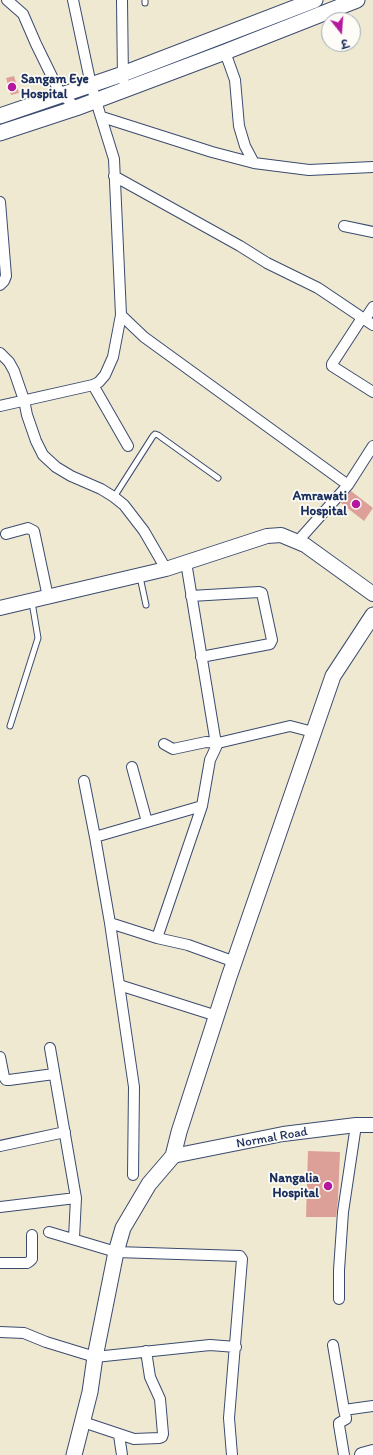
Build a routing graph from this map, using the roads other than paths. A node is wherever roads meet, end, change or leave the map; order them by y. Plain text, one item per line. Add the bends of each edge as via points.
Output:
1 (7, 0) edge
2 (73, 0) edge
3 (122, 0) edge
4 (316, 0) edge
5 (357, 0) edge
6 (292, 5) edge
7 (291, 26) junction
8 (225, 52) junction
9 (122, 74) junction
10 (91, 85) junction
11 (123, 90) junction
12 (62, 94) junction
13 (95, 100) junction
14 (76, 108) junction
15 (0, 116) edge
16 (102, 117) junction
17 (0, 133) edge
18 (254, 163) junction
19 (373, 167) edge
20 (114, 176) junction
21 (0, 202) edge
22 (344, 226) dead end
23 (373, 232) edge
24 (0, 285) edge
25 (373, 307) edge
26 (121, 315) junction
27 (367, 321) edge
28 (0, 353) edge
29 (93, 385) junction
30 (373, 392) edge
31 (24, 400) junction
32 (0, 406) edge
33 (128, 446) dead end
34 (373, 446) edge
35 (218, 478) dead end
36 (348, 485) junction
37 (114, 497) junction
38 (6, 534) dead end
39 (298, 541) junction
40 (186, 562) junction
41 (166, 569) junction
42 (140, 575) junction
43 (373, 594) edge
44 (192, 596) junction
45 (48, 597) junction
46 (32, 601) junction
47 (146, 605) dead end
48 (0, 608) edge
49 (373, 615) edge
50 (201, 657) junction
51 (10, 726) dead end
52 (313, 732) junction
53 (218, 743) junction
54 (164, 744) dead end
55 (132, 767) dead end
56 (84, 781) dead end
57 (202, 806) junction
58 (147, 822) junction
59 (95, 837) junction
60 (110, 922) junction
61 (157, 938) junction
62 (235, 962) junction
63 (119, 985) junction
64 (217, 1016) junction
65 (50, 1048) dead end
66 (0, 1058) edge
67 (54, 1074) junction
68 (356, 1125) junction
69 (373, 1125) edge
70 (65, 1132) junction
71 (0, 1146) edge
72 (173, 1156) junction
73 (133, 1175) dead end
74 (76, 1198) junction
75 (0, 1207) edge
76 (49, 1232) dead end
77 (32, 1235) dead end
78 (74, 1238) junction
79 (116, 1252) junction
80 (0, 1263) edge
81 (339, 1300) dead end
82 (0, 1332) edge
83 (333, 1345) dead end
84 (236, 1347) junction
85 (146, 1351) junction
86 (95, 1357) junction
87 (373, 1406) edge
88 (344, 1410) junction
89 (83, 1422) junction
90 (119, 1435) junction
91 (373, 1452) edge
92 (74, 1455) edge
93 (122, 1455) edge
94 (232, 1455) edge
95 (344, 1455) edge
96 (362, 1455) edge

1 - 12 street via 23,14
2 - 10 street
3 - 9 street
4 - 6 main road
5 - 7 main road
6 - 7 street
6 - 9 main road
7 - 8 main road
8 - 11 main road
8 - 18 street via 235,80 239,126
9 - 10 main road
9 - 11 street
10 - 12 main road
10 - 13 street
11 - 13 main road
12 - 14 street
12 - 15 main road
13 - 14 main road
13 - 16 street
14 - 17 main road
16 - 18 street
16 - 20 street via 114,159
18 - 19 street via 309,170
20 - 26 street
20 - 27 street via 267,263 318,288
21 - 24 street via 6,276
22 - 23 street
25 - 27 street
26 - 29 street via 113,357 105,375
26 - 36 street via 144,337
27 - 30 street via 332,366
28 - 31 street via 14,371
29 - 31 street
29 - 33 street
31 - 32 street
31 - 37 street via 27,416 43,455 66,473
34 - 36 street
35 - 37 lane via 155,434
36 - 39 street
37 - 41 street via 134,517
38 - 45 street via 28,528 34,531
39 - 40 main road via 281,535 267,536
39 - 43 main road
40 - 41 main road
40 - 44 street
41 - 42 main road
42 - 45 main road
42 - 47 lane
44 - 50 street
44 - 50 street via 260,592 263,595 272,640 270,644
45 - 46 main road
46 - 48 main road
46 - 51 lane via 38,638
49 - 52 main road via 333,676
50 - 53 street
52 - 53 street via 290,726
52 - 62 main road
53 - 54 street via 206,742 173,749
53 - 57 street via 210,760
55 - 58 street
56 - 59 street
57 - 58 street
57 - 61 street
58 - 59 street
59 - 60 street
60 - 61 street
60 - 63 street
61 - 62 street
62 - 64 main road
63 - 64 street
63 - 73 street via 134,1087
64 - 72 main road via 178,1132
65 - 67 street
66 - 67 street via 6,1080
67 - 70 street
68 - 69 main road, Normal Road
68 - 72 main road, Normal Road via 283,1134
68 - 81 street via 343,1212
70 - 71 street
70 - 74 street
72 - 79 main road via 149,1184 124,1228
74 - 75 street
74 - 78 street
76 - 78 street
77 - 80 street via 30,1261
78 - 79 street
79 - 84 street via 240,1256 242,1263
79 - 86 main road
82 - 86 street via 24,1333
83 - 88 street
84 - 85 street via 210,1345
84 - 94 street via 229,1418
85 - 86 street
85 - 90 street via 150,1377 160,1399 163,1434 159,1438 134,1439
86 - 89 main road
87 - 88 street
88 - 95 street via 346,1420 339,1424
89 - 90 street
89 - 92 main road
90 - 93 street
91 - 96 main road

